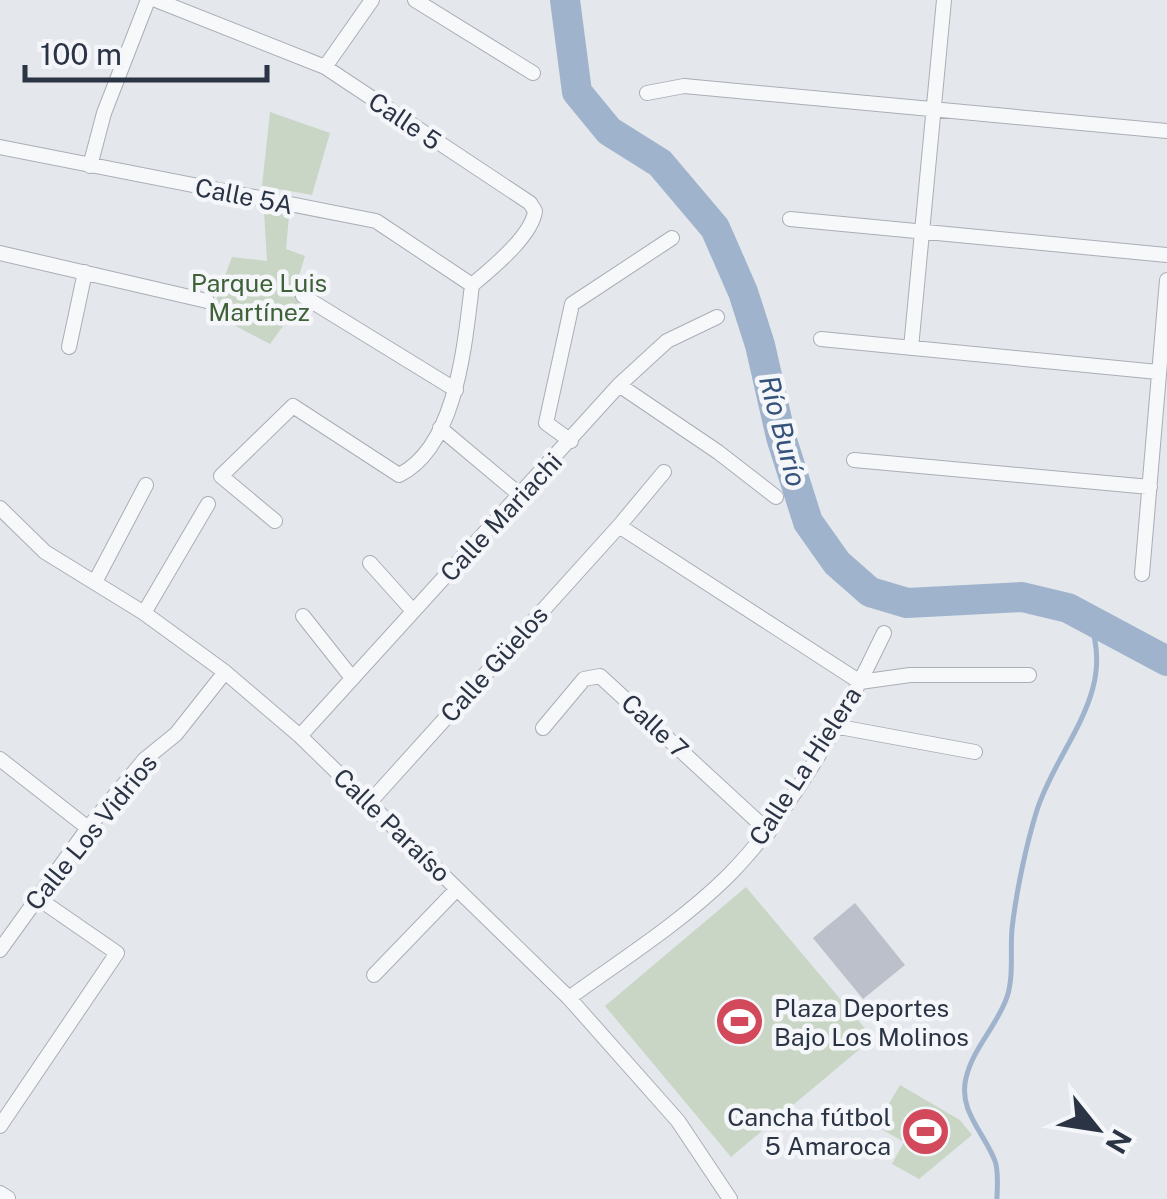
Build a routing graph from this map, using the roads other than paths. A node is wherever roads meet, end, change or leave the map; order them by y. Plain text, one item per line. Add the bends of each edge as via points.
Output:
1 (148, 0) edge
2 (156, 0) edge
3 (372, 0) edge
4 (415, 0) edge
5 (944, 0) edge
6 (325, 67) junction
7 (533, 73) dead end
8 (647, 93) dead end
9 (934, 108) junction
10 (1167, 130) edge
11 (0, 147) edge
12 (90, 166) junction
13 (790, 219) dead end
14 (922, 232) junction
15 (672, 238) dead end
16 (0, 253) edge
17 (1167, 255) edge
18 (86, 272) junction
19 (1167, 280) edge
20 (472, 285) junction
21 (304, 296) dead end
22 (208, 300) dead end
23 (716, 316) dead end
24 (821, 339) dead end
25 (69, 347) dead end
26 (912, 348) junction
27 (1158, 372) junction
28 (619, 385) junction
29 (456, 390) junction
30 (440, 428) junction
31 (570, 441) junction
32 (854, 460) dead end
33 (664, 472) dead end
34 (146, 485) dead end
35 (1150, 487) junction
36 (520, 494) junction
37 (776, 497) dead end
38 (208, 504) dead end
39 (0, 508) edge
40 (275, 520) dead end
41 (619, 526) junction
42 (370, 564) dead end
43 (1142, 574) dead end
44 (95, 582) junction
45 (413, 611) junction
46 (144, 613) junction
47 (304, 616) dead end
48 (884, 633) dead end
49 (225, 672) junction
50 (1029, 675) dead end
51 (352, 678) junction
52 (860, 682) junction
53 (834, 726) junction
54 (542, 728) dead end
55 (300, 736) junction
56 (975, 752) dead end
57 (0, 759) edge
58 (369, 803) junction
59 (88, 828) junction
60 (769, 832) junction
61 (457, 889) junction
62 (36, 897) junction
63 (0, 950) edge
64 (374, 976) dead end
65 (569, 998) junction
66 (0, 1126) edge
67 (0, 1193) edge
68 (8, 1198) edge
69 (730, 1199) edge

1 - 12 street
2 - 6 street, Calle 5
3 - 6 street
4 - 7 street
5 - 9 street
6 - 20 street, Calle 5 via 536,211 534,221
8 - 9 street via 684,86
9 - 10 street
9 - 14 street
11 - 12 street, Calle 5A
12 - 20 street, Calle 5A via 376,221
13 - 14 street
14 - 17 street
14 - 26 street
15 - 31 street via 572,304 546,423
16 - 18 street
18 - 22 street
18 - 25 street
19 - 27 street
20 - 29 street
21 - 29 street
23 - 28 street, Calle Mariachi via 668,342
24 - 26 street
26 - 27 street
27 - 35 street
28 - 31 street, Calle Mariachi
28 - 37 street
29 - 30 street
30 - 36 street
30 - 40 street via 414,467 398,474 293,406 221,476
31 - 36 street, Calle Mariachi
32 - 35 street
33 - 41 street, Calle Güelos
34 - 44 street
35 - 43 street
36 - 45 street, Calle Mariachi
38 - 46 street
39 - 44 street, Calle Paraíso via 44,552
41 - 52 street
41 - 58 street, Calle Güelos
42 - 45 street
44 - 46 street, Calle Paraíso
45 - 51 street, Calle Mariachi
46 - 49 street, Calle Paraíso
47 - 51 street
48 - 52 street, Calle La Hielera
49 - 55 street, Calle Paraíso
49 - 59 street, Calle Los Vidrios
50 - 52 street
51 - 55 street, Calle Mariachi
52 - 53 street, Calle La Hielera
53 - 56 street
53 - 60 street, Calle La Hielera
54 - 60 street, Calle 7 via 584,679 600,676
55 - 58 street, Calle Paraíso
57 - 59 street
58 - 61 street, Calle Paraíso
59 - 62 street, Calle Los Vidrios
60 - 65 street, Calle La Hielera via 691,910
61 - 64 street
61 - 65 street, Calle Paraíso
62 - 63 street, Calle Los Vidrios
62 - 66 street via 118,953
65 - 69 street, Calle Paraíso via 678,1122
67 - 68 street

